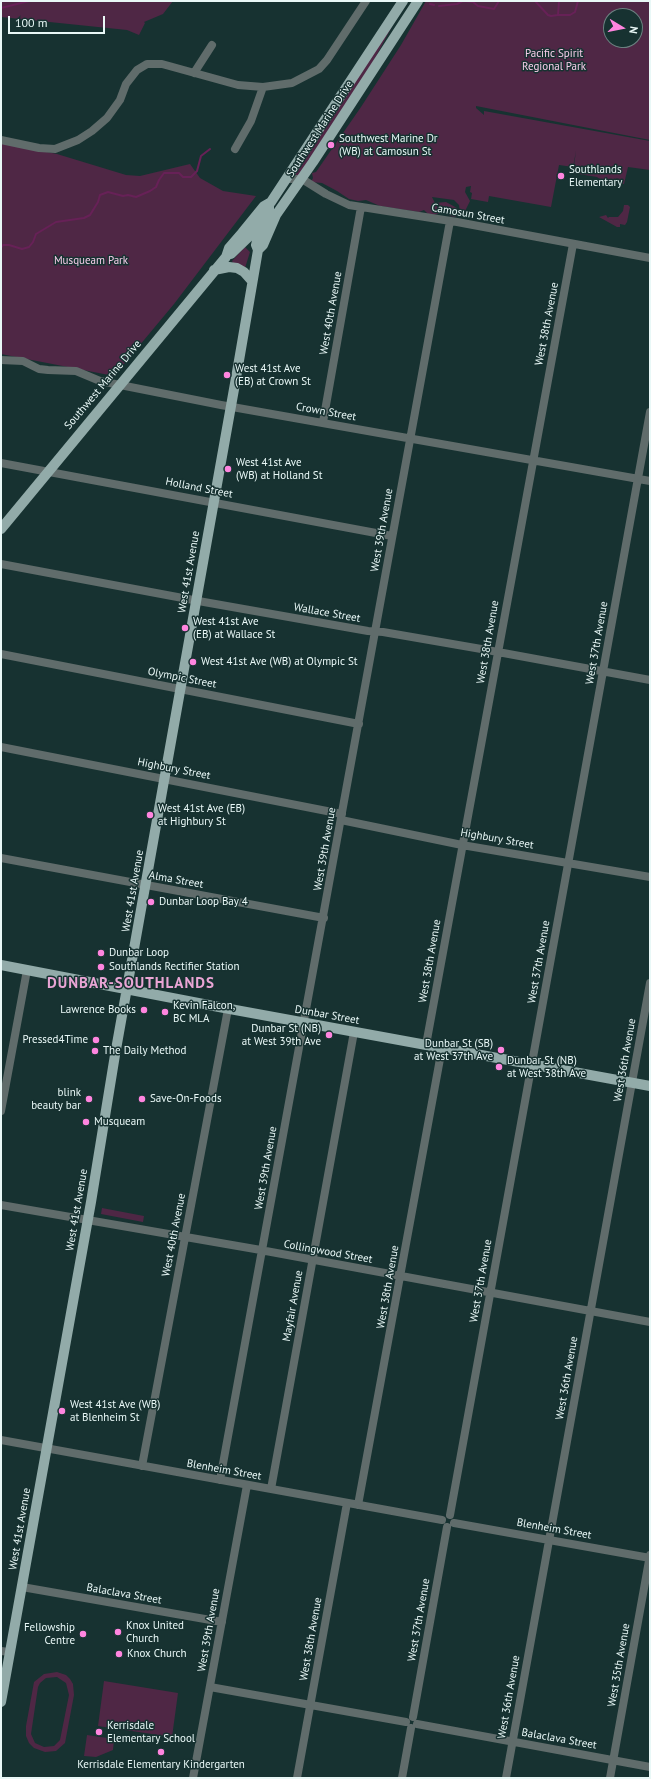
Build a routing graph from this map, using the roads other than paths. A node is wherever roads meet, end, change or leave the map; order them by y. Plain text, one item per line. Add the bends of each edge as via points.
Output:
1 (366, 1) edge
2 (418, 1) edge
3 (400, 2) edge
4 (412, 11) junction
5 (212, 45) dead end
6 (194, 73) junction
7 (264, 87) junction
8 (1, 140) edge
9 (235, 149) dead end
10 (287, 179) junction
11 (302, 179) junction
12 (269, 204) junction
13 (361, 207) junction
14 (276, 215) junction
15 (450, 221) junction
16 (261, 225) junction
17 (573, 244) junction
18 (258, 250) junction
19 (226, 257) junction
20 (650, 258) edge
21 (214, 270) junction
22 (252, 281) junction
23 (1, 360) edge
24 (120, 385) junction
25 (230, 406) junction
26 (650, 412) edge
27 (323, 422) junction
28 (411, 438) junction
29 (533, 460) junction
30 (1, 463) edge
31 (47, 472) junction
32 (638, 479) junction
33 (650, 481) edge
34 (214, 502) junction
35 (1, 529) edge
36 (392, 536) junction
37 (1, 564) edge
38 (196, 601) junction
39 (375, 632) junction
40 (497, 652) junction
41 (1, 654) edge
42 (603, 671) junction
43 (650, 680) edge
44 (180, 689) junction
45 (359, 724) junction
46 (1, 747) edge
47 (165, 779) junction
48 (342, 817) junction
49 (462, 844) junction
50 (1, 858) edge
51 (568, 863) junction
52 (650, 877) edge
53 (146, 886) junction
54 (324, 918) junction
55 (1, 965) edge
56 (26, 970) junction
57 (650, 983) edge
58 (127, 990) junction
59 (228, 1009) junction
60 (304, 1023) junction
61 (354, 1032) junction
62 (426, 1045) junction
63 (442, 1048) junction
64 (531, 1064) junction
65 (632, 1082) junction
66 (650, 1086) edge
67 (1, 1111) edge
68 (1, 1205) edge
69 (88, 1220) junction
70 (184, 1236) junction
71 (262, 1250) junction
72 (313, 1260) junction
73 (401, 1276) junction
74 (490, 1292) junction
75 (590, 1311) junction
76 (650, 1322) edge
77 (1, 1440) edge
78 (46, 1448) junction
79 (142, 1466) junction
80 (220, 1480) junction
81 (247, 1485) junction
82 (271, 1489) junction
83 (347, 1503) junction
84 (358, 1505) junction
85 (448, 1521) junction
86 (549, 1540) junction
87 (650, 1557) edge
88 (22, 1587) junction
89 (222, 1622) junction
90 (6, 1652) edge
91 (210, 1687) junction
92 (1, 1702) edge
93 (311, 1705) junction
94 (412, 1723) junction
95 (512, 1741) junction
96 (613, 1760) junction
97 (650, 1767) edge
98 (193, 1778) edge
99 (297, 1778) edge
100 (402, 1778) edge
101 (506, 1778) edge
102 (610, 1778) edge

1 - 7 street via 319,69 292,83
2 - 4 main road, Southwest Marine Drive
3 - 4 street
3 - 10 main road, Southwest Marine Drive
4 - 11 main road, Southwest Marine Drive
5 - 6 street
6 - 7 street via 238,84
6 - 8 street via 162,64 147,64 136,70 107,118 78,140 55,149
7 - 9 street
10 - 11 street
10 - 12 main road, Southwest Marine Drive
11 - 13 street, Camosun Street via 340,201
11 - 14 main road, Southwest Marine Drive
12 - 16 main road, West 41st Avenue
12 - 19 main road, Southwest Marine Drive via 264,206 237,238
13 - 15 street, Camosun Street
13 - 27 street, West 40th Avenue
14 - 16 main road, Southwest Marine Drive
14 - 18 main road, West 41st Avenue
15 - 17 street, Camosun Street
15 - 28 street, West 39th Avenue
16 - 18 main road, West 41st Avenue via 256,245
16 - 19 main road, Southwest Marine Drive
17 - 20 street, Camosun Street
17 - 29 street, West 38th Avenue
18 - 22 main road, West 41st Avenue
19 - 21 main road, Southwest Marine Drive
21 - 22 main road via 237,268
21 - 24 main road, Southwest Marine Drive
22 - 25 main road, West 41st Avenue
23 - 24 street, Crown Street via 23,361 39,369 76,371 100,381
24 - 25 street, Crown Street
24 - 31 main road, Southwest Marine Drive
25 - 27 street, Crown Street
25 - 34 main road, West 41st Avenue
26 - 32 street, West 37th Avenue
27 - 28 street, Crown Street
28 - 29 street, Crown Street
28 - 36 street, West 39th Avenue
29 - 32 street, Crown Street
29 - 40 street, West 38th Avenue
30 - 31 street, Holland Street
31 - 34 street, Holland Street
31 - 35 main road, Southwest Marine Drive
32 - 33 street, Crown Street
32 - 42 street, West 37th Avenue
34 - 36 street, Holland Street
34 - 38 main road, West 41st Avenue
36 - 39 street, West 39th Avenue
37 - 38 street, Wallace Street
38 - 39 street, Wallace Street
38 - 44 main road, West 41st Avenue
39 - 40 street, Wallace Street
39 - 45 street, West 39th Avenue
40 - 42 street, Wallace Street
40 - 49 street, West 38th Avenue
41 - 44 street, Olympic Street
42 - 43 street, Wallace Street
42 - 51 street, West 37th Avenue
44 - 45 street, Olympic Street
44 - 47 main road, West 41st Avenue
45 - 48 street, West 39th Avenue
46 - 47 street, Highbury Street
47 - 48 street, Highbury Street
47 - 53 main road, West 41st Avenue
48 - 49 street, Highbury Street
48 - 54 street, West 39th Avenue
49 - 51 street, Highbury Street
49 - 62 street, West 38th Avenue
50 - 53 street, Alma Street
51 - 52 street, Highbury Street
51 - 64 street, West 37th Avenue
53 - 54 street, Alma Street
53 - 58 main road, West 41st Avenue
54 - 60 street, West 39th Avenue
55 - 56 main road, Dunbar Street
56 - 58 main road, Dunbar Street
56 - 67 street
57 - 65 street, West 36th Avenue
58 - 59 main road, Dunbar Street
58 - 69 main road, West 41st Avenue
59 - 60 main road, Dunbar Street
59 - 70 street, West 40th Avenue
60 - 61 main road, Dunbar Street
60 - 71 street, West 39th Avenue
61 - 62 main road, Dunbar Street
61 - 72 street, Mayfair Avenue
62 - 63 main road, Dunbar Street
63 - 64 main road, Dunbar Street
63 - 73 street, West 38th Avenue
64 - 65 main road, Dunbar Street
64 - 74 street, West 37th Avenue
65 - 66 main road, Dunbar Street
65 - 75 street, West 36th Avenue
68 - 69 street, Collingwood Street
69 - 70 street, Collingwood Street
69 - 78 main road, West 41st Avenue
70 - 71 street, Collingwood Street
70 - 79 street, West 40th Avenue
71 - 72 street, Collingwood Street
71 - 80 street, West 39th Avenue
72 - 73 street, Collingwood Street
72 - 82 street, Mayfair Avenue
73 - 74 street, Collingwood Street
73 - 84 street, West 38th Avenue
74 - 75 street, Collingwood Street
74 - 85 street, West 37th Avenue
75 - 76 street, Collingwood Street
75 - 86 street, West 36th Avenue
77 - 78 street, Blenheim Street
78 - 79 street, Blenheim Street
78 - 88 main road, West 41st Avenue
79 - 80 street, Blenheim Street
80 - 81 street, Blenheim Street
81 - 82 street, Blenheim Street
81 - 89 street, West 39th Avenue
82 - 83 street, Blenheim Street
83 - 84 street, Blenheim Street
83 - 93 street, West 38th Avenue
84 - 85 street, Blenheim Street
85 - 86 street, Blenheim Street
85 - 94 street, West 37th Avenue
86 - 87 street, Blenheim Street
86 - 95 street, West 36th Avenue
87 - 96 street, West 35th Avenue
88 - 89 street, Balaclava Street
88 - 90 main road, West 41st Avenue
89 - 91 street, West 39th Avenue
90 - 92 main road, West 41st Avenue
91 - 93 street, Balaclava Street
91 - 98 street, West 39th Avenue
93 - 94 street, Balaclava Street
93 - 99 street, West 38th Avenue
94 - 95 street, Balaclava Street
94 - 100 street, West 37th Avenue
95 - 96 street, Balaclava Street
95 - 101 street, West 36th Avenue
96 - 97 street, Balaclava Street
96 - 102 street, West 35th Avenue

